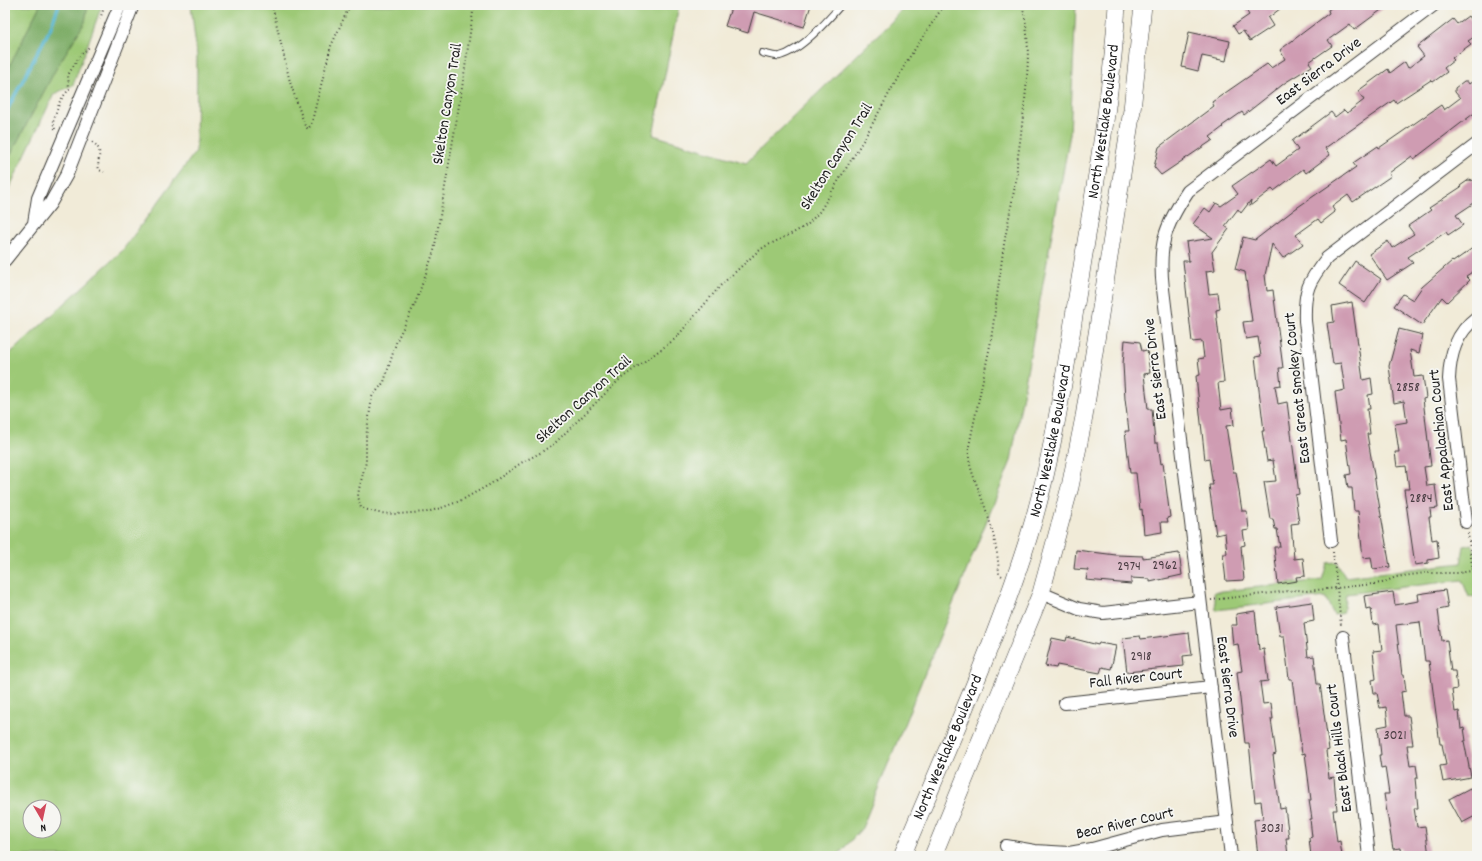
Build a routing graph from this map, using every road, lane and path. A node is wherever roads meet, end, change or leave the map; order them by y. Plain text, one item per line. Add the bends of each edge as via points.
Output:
1 (105, 5) edge
2 (120, 5) edge
3 (133, 5) edge
4 (272, 5) edge
5 (350, 5) edge
6 (474, 5) edge
7 (842, 5) edge
8 (944, 5) edge
9 (1022, 5) edge
10 (1117, 5) edge
11 (1143, 5) edge
12 (1434, 5) edge
13 (98, 25) dead end
14 (91, 42) dead end
15 (762, 53) dead end
16 (84, 91) junction
17 (97, 96) junction
18 (81, 136) junction
19 (62, 139) junction
20 (1477, 144) edge
21 (104, 172) dead end
22 (34, 223) junction
23 (5, 260) edge
24 (1477, 317) edge
25 (1466, 522) joint
26 (1331, 541) joint
27 (1475, 571) edge
28 (1013, 584) junction
29 (1337, 588) junction
30 (1041, 593) junction
31 (1200, 602) junction
32 (1477, 606) edge
33 (1343, 637) joint
34 (1211, 687) junction
35 (1065, 703) dead end
36 (1227, 822) junction
37 (1006, 846) dead end
38 (902, 856) edge
39 (933, 856) edge
40 (1231, 856) edge
41 (1369, 856) edge

1 - 13 path
2 - 16 street
3 - 17 street
4 - 5 path via 290,82 308,129 311,126 331,46
6 - 8 path, Skelton Canyon Trail via 430,264 415,304 397,340 384,382 372,397 370,407 365,444 366,462 358,496 361,508 378,513 427,512 460,501 540,453 567,432 619,380 674,339 721,285 756,253 808,224 834,188 907,61
7 - 15 lane via 821,29 793,50 779,57
9 - 28 path via 1028,62 1022,132 1016,164 1017,175 1004,244 992,341 968,457 995,541 998,574
10 - 28 main road, North Westlake Boulevard via 1109,91 1061,398 1047,469 1029,537
11 - 30 main road, North Westlake Boulevard via 1132,110 1084,417 1070,488
12 - 31 street, East Sierra Drive via 1188,191 1167,227 1162,245 1161,268
14 - 19 path via 89,48 71,67 68,75 69,89 60,101 53,122
16 - 17 street
16 - 19 street
17 - 18 street
18 - 21 path via 99,148 101,155 98,166 99,170
18 - 22 street via 67,174 50,204
19 - 22 street via 38,198
20 - 26 street, East Great Smokey Court via 1327,258 1313,276 1304,298
22 - 23 street
24 - 25 street, East Appalachian Court via 1458,339 1450,360
25 - 27 path
26 - 29 path
27 - 29 path via 1458,574 1425,573 1382,583
27 - 32 path
28 - 38 main road, North Westlake Boulevard via 990,649
29 - 31 path
29 - 33 path
30 - 31 street via 1079,609 1103,613
30 - 39 main road, North Westlake Boulevard
31 - 34 street, East Sierra Drive
33 - 41 street, East Black Hills Court
34 - 35 street, Fall River Court
34 - 36 street, East Sierra Drive
36 - 37 street, Bear River Court via 1162,830 1069,853
36 - 40 street, East Sierra Drive

